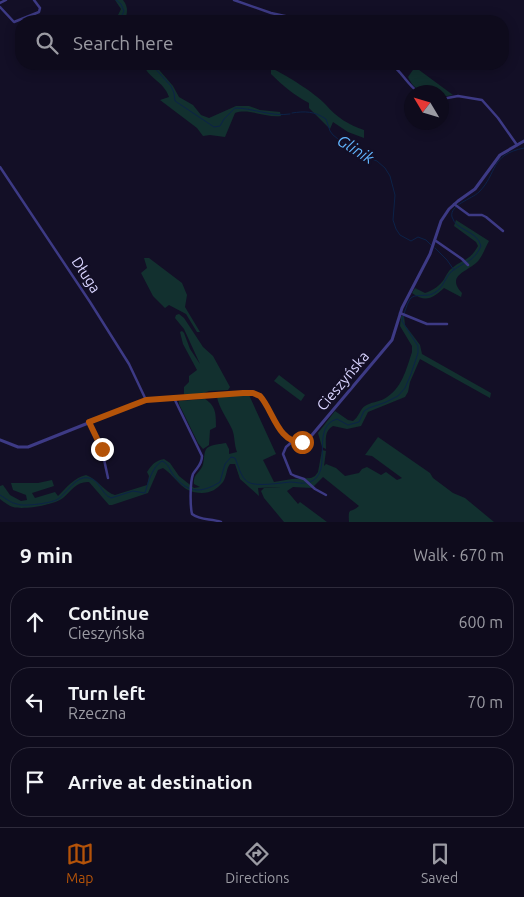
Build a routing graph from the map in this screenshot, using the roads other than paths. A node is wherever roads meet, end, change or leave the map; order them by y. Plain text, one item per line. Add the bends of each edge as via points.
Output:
1 (6, 0) edge
2 (34, 0) edge
3 (234, 0) edge
4 (0, 3) edge
5 (0, 7) edge
6 (32, 15) edge
7 (280, 15) edge
8 (15, 22) edge
9 (399, 70) edge
10 (409, 85) edge
11 (449, 98) edge
12 (524, 141) edge
13 (517, 144) junction
14 (0, 167) edge
15 (456, 205) junction
16 (503, 231) dead end
17 (436, 241) junction
18 (467, 264) dead end
19 (403, 314) junction
20 (446, 324) dead end
21 (174, 398) junction
22 (146, 400) junction
23 (89, 422) junction
24 (0, 440) edge
25 (293, 442) junction
26 (108, 478) dead end
27 (326, 495) dead end
28 (221, 522) edge

1 - 4 street
2 - 6 street via 40,8
3 - 7 street
5 - 8 street
9 - 10 street
11 - 13 street via 482,100
12 - 13 street, Cieszyńska
13 - 15 street, Cieszyńska via 500,155 488,176
14 - 22 street, Długa via 129,364
15 - 16 street via 469,215 486,217
15 - 17 street, Cieszyńska via 441,221
17 - 18 street
17 - 19 street, Cieszyńska
19 - 20 street via 427,324
19 - 25 street, Cieszyńska via 386,348 312,435 304,442
21 - 22 street
21 - 25 street via 256,394
21 - 28 street via 202,454 202,462 194,474 191,512 200,519
22 - 23 street
23 - 24 street via 28,447
23 - 26 street via 102,449
25 - 27 street via 284,450 283,458 291,474 308,481

